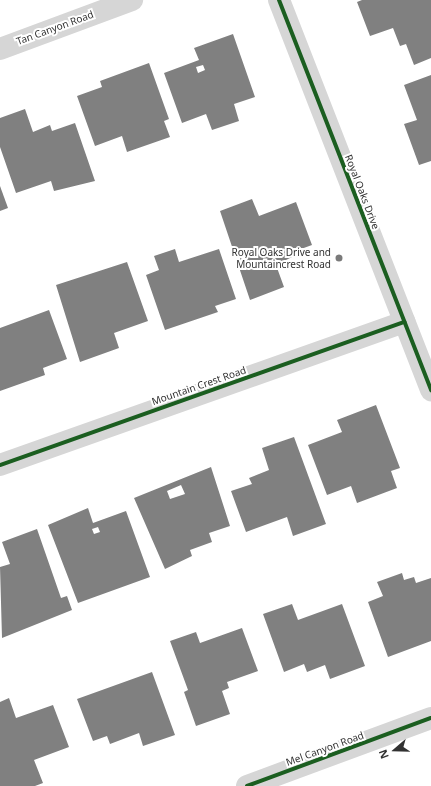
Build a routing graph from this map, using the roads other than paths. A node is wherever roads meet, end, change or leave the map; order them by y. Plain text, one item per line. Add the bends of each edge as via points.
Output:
1 (132, 0) edge
2 (279, 0) edge
3 (0, 49) edge
4 (404, 322) junction
5 (431, 390) edge
6 (0, 465) edge
7 (431, 718) edge
8 (247, 786) edge

1 - 3 street, Tan Canyon Road
2 - 4 street, Royal Oaks Drive
4 - 5 street, Royal Oaks Drive
4 - 6 street, Mountain Crest Road
7 - 8 street, Mel Canyon Road

